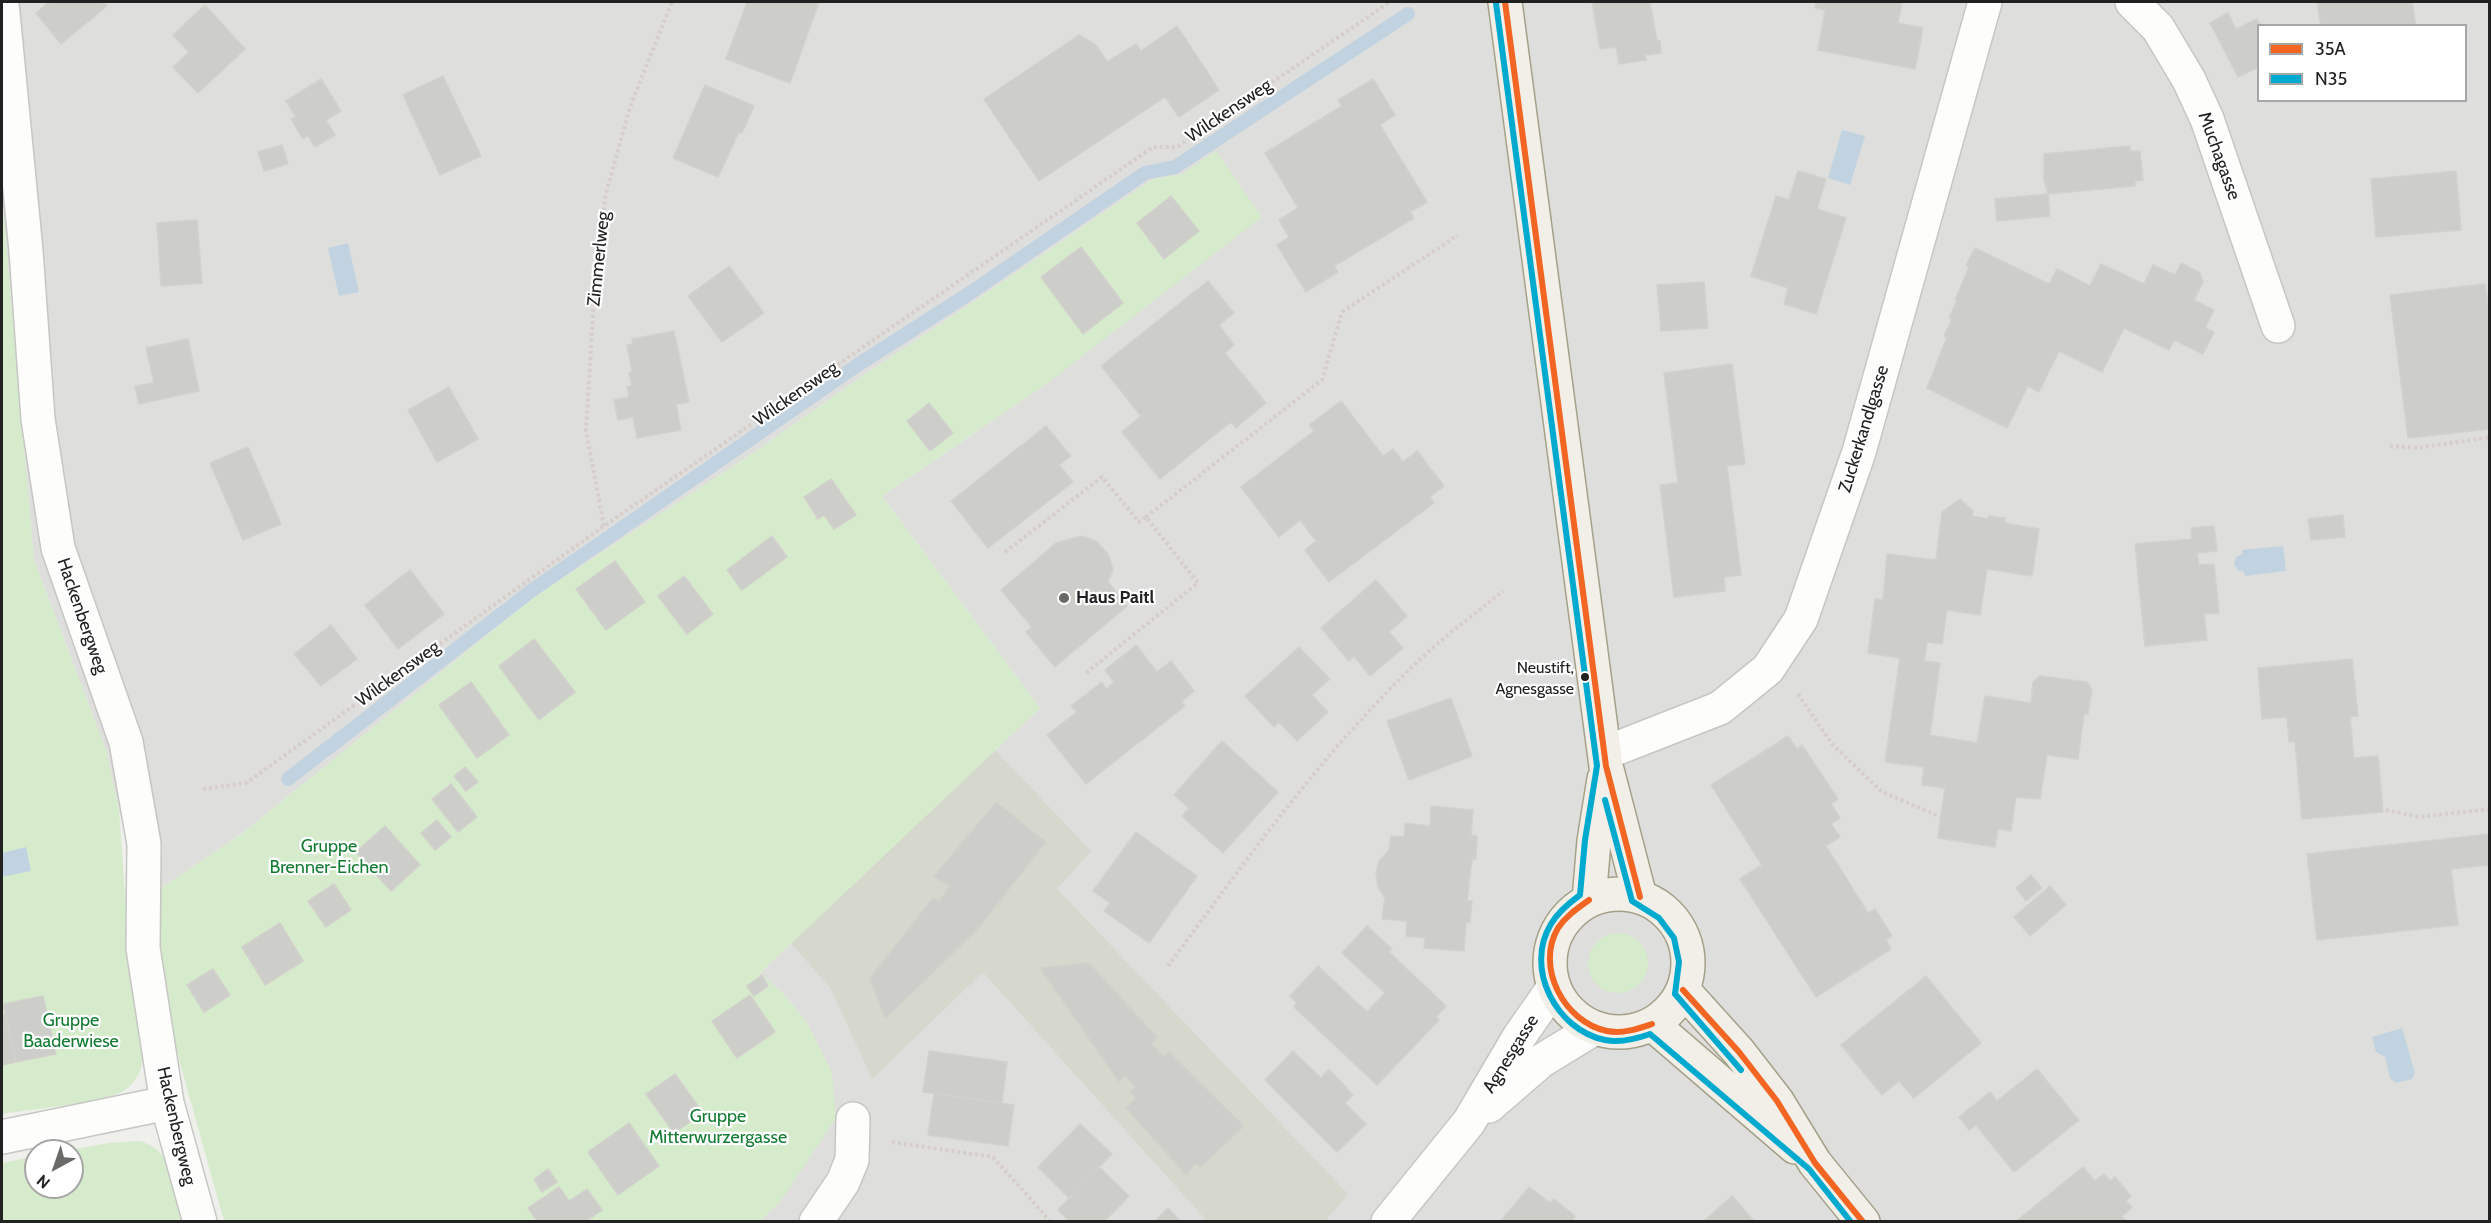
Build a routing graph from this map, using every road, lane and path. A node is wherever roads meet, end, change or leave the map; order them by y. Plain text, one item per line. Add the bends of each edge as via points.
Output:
1 (672, 2) edge
2 (1390, 2) edge
3 (1505, 2) edge
4 (1985, 2) edge
5 (2132, 2) edge
6 (2, 3) edge
7 (1458, 235) dead end
8 (2278, 326) dead end
9 (2490, 436) edge
10 (2390, 446) dead end
11 (1146, 517) junction
12 (604, 526) junction
13 (1005, 552) dead end
14 (1503, 591) dead end
15 (1768, 669) junction
16 (1086, 673) dead end
17 (1605, 759) junction
18 (203, 789) dead end
19 (2490, 809) edge
20 (2386, 810) dead end
21 (1941, 817) dead end
22 (1640, 897) junction
23 (1589, 900) junction
24 (1168, 966) dead end
25 (1554, 987) junction
26 (1683, 990) junction
27 (1652, 1024) junction
28 (1595, 1028) junction
29 (167, 1103) junction
30 (1469, 1122) junction
31 (853, 1128) joint
32 (2, 1137) edge
33 (1815, 1163) junction
34 (200, 1221) edge
35 (816, 1221) edge
36 (1051, 1221) edge
37 (1388, 1221) edge
38 (1863, 1221) edge

1 - 12 path, Zimmerlweg via 631,104 609,182 595,279 586,431
2 - 12 path, Wilckensweg via 1177,147 1153,147
3 - 17 main road
4 - 15 street, Zuckerkandlgasse via 1859,452 1801,619
5 - 8 street, Muchagasse via 2158,28 2207,119
6 - 29 street, Hackenbergweg via 38,419 58,548 126,742 144,844 143,948
7 - 11 path via 1341,312 1322,380
9 - 10 path via 2418,448
11 - 13 path via 1138,522 1102,477
11 - 16 path via 1198,583
12 - 18 path, Wilckensweg via 246,783
14 - 24 path via 1413,665 1343,739
15 - 17 street, Zuckerkandlgasse via 1720,708
15 - 21 path via 1799,696 1832,744 1882,792
17 - 22 main road
17 - 23 main road
19 - 20 path via 2419,817
22 - 23 main road via 1614,893
22 - 26 main road via 1665,911 1682,934 1688,962
23 - 25 main road via 1569,915 1554,936 1550,962
25 - 28 main road via 1570,1012
25 - 30 street, Agnesgasse
26 - 27 main road via 1670,1010
26 - 33 main road via 1777,1101
27 - 28 main road via 1624,1032
27 - 33 main road
28 - 30 street, Agnesgasse via 1541,1061
29 - 32 street
29 - 34 street, Hackenbergweg
30 - 37 street, Agnesgasse
31 - 35 street via 852,1160 843,1182
31 - 36 path via 993,1157
33 - 38 main road

